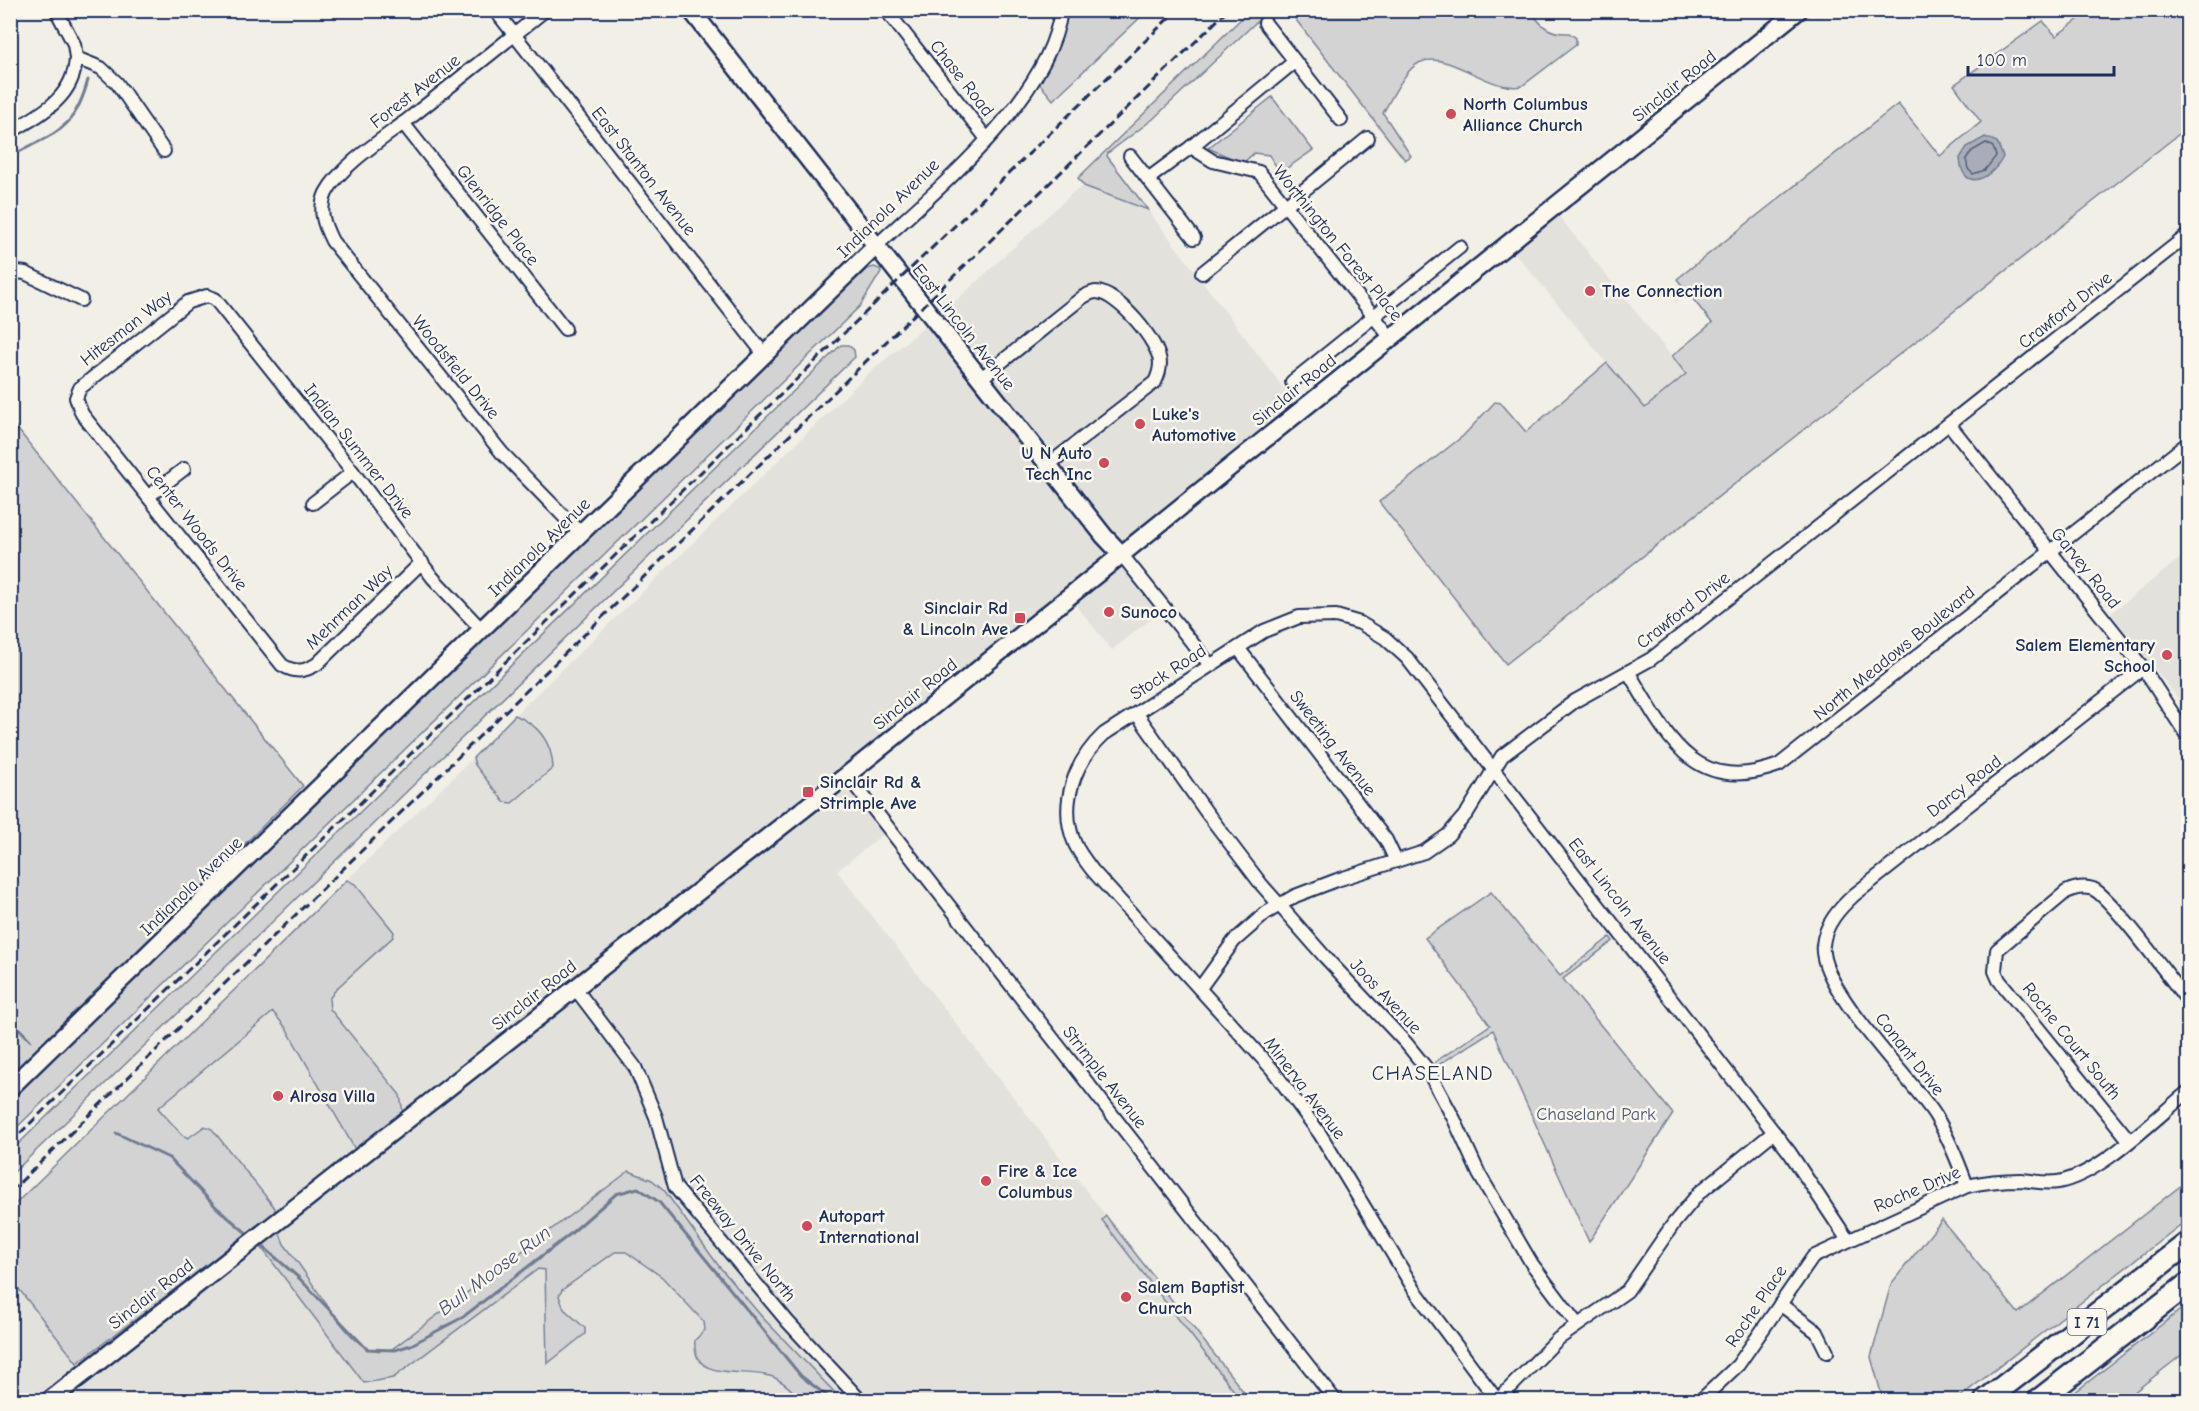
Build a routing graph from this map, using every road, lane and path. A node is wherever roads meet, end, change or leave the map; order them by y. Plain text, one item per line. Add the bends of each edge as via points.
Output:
1 (495, 10) edge
2 (545, 10) edge
3 (691, 10) edge
4 (886, 10) edge
5 (1061, 10) edge
6 (1799, 10) edge
7 (61, 12) edge
8 (1265, 23) dead end
9 (514, 35) junction
10 (76, 58) junction
11 (1294, 62) junction
12 (1341, 120) dead end
13 (403, 123) junction
14 (10, 132) edge
15 (1368, 138) dead end
16 (987, 139) junction
17 (1191, 147) junction
18 (164, 151) dead end
19 (1130, 156) dead end
20 (1148, 179) junction
21 (1285, 205) junction
22 (321, 211) joint
23 (2188, 235) edge
24 (1194, 238) dead end
25 (876, 246) junction
26 (1460, 247) dead end
27 (10, 272) edge
28 (1202, 273) dead end
29 (207, 296) joint
30 (81, 300) dead end
31 (1374, 317) junction
32 (565, 329) dead end
33 (1391, 338) junction
34 (764, 354) junction
35 (980, 379) junction
36 (1292, 382) dead end
37 (76, 398) joint
38 (1950, 424) junction
39 (2188, 443) edge
40 (1048, 465) junction
41 (184, 469) dead end
42 (353, 472) junction
43 (149, 496) junction
44 (313, 503) dead end
45 (581, 534) junction
46 (2050, 552) junction
47 (1122, 555) junction
48 (422, 562) junction
49 (1336, 616) joint
50 (482, 630) junction
51 (1238, 648) junction
52 (1210, 664) junction
53 (2143, 668) junction
54 (298, 672) joint
55 (1629, 673) junction
56 (1137, 714) junction
57 (2188, 737) edge
58 (1493, 769) junction
59 (847, 775) junction
60 (1067, 813) joint
61 (1396, 861) junction
62 (1280, 906) junction
63 (1822, 945) joint
64 (575, 988) junction
65 (1200, 988) junction
66 (2188, 1001) edge
67 (10, 1088) edge
68 (2188, 1092) edge
69 (1774, 1132) junction
70 (2129, 1140) junction
71 (1967, 1186) junction
72 (1847, 1239) junction
73 (2188, 1243) edge
74 (2188, 1284) edge
75 (1780, 1304) junction
76 (1577, 1324) junction
77 (1827, 1352) dead end
78 (57, 1398) edge
79 (860, 1401) edge
80 (1335, 1401) edge
81 (1498, 1401) edge
82 (1701, 1401) edge
83 (1986, 1401) edge
84 (2039, 1401) edge

1 - 9 street, East Stanton Avenue
2 - 9 street, Forest Avenue
3 - 25 main road, East Lincoln Avenue
4 - 16 street, Chase Road
5 - 16 street, Indianola Avenue via 1057,30 1037,72 1013,110
6 - 33 main road, Sinclair Road
7 - 10 street
8 - 11 street
9 - 13 street, Forest Avenue
9 - 34 street, East Stanton Avenue
10 - 14 street via 75,74 63,96
10 - 18 street via 101,68 117,83
11 - 12 street
11 - 17 street
13 - 22 street, Forest Avenue via 336,179
13 - 32 street, Glenridge Place
15 - 21 street
16 - 25 street, Indianola Avenue
17 - 20 street
17 - 21 street, Worthington Forest Place via 1213,162 1259,172
19 - 20 street
20 - 24 street
21 - 28 street
21 - 31 street, Worthington Forest Place
22 - 45 street, Woodsfield Drive via 332,241 458,401 502,453
23 - 38 street, Crawford Drive
25 - 34 main road, Indianola Avenue
25 - 35 main road, East Lincoln Avenue
26 - 31 street
27 - 30 street via 25,273
29 - 37 street, Hitesman Way via 188,302 87,381
29 - 42 street, Indian Summer Drive via 221,304
31 - 33 street, Worthington Forest Place
31 - 36 street
33 - 47 main road, Sinclair Road
34 - 45 main road, Indianola Avenue
35 - 40 main road, East Lincoln Avenue
35 - 40 street via 1095,292 1109,295 1136,321 1157,352 1160,363 1155,382
37 - 43 street, Center Woods Drive via 82,414
38 - 46 street, Garvey Road
38 - 55 street, Crawford Drive
39 - 46 street, North Meadows Boulevard
40 - 47 main road, East Lincoln Avenue
41 - 43 street
42 - 44 street
42 - 48 street, Indian Summer Drive
43 - 54 street, Center Woods Drive via 282,665
45 - 50 main road, Indianola Avenue
46 - 53 street, Garvey Road
46 - 55 street, North Meadows Boulevard via 1794,755 1762,771 1726,774 1686,757 1658,723
47 - 52 street, East Lincoln Avenue
47 - 59 main road, Sinclair Road
48 - 50 street, Indian Summer Drive
48 - 54 street, Mehrman Way via 317,664
49 - 51 street, Stock Road via 1299,617 1264,631
49 - 58 street, East Lincoln Avenue via 1360,623 1407,658
50 - 67 main road, Indianola Avenue
51 - 52 street, Stock Road
51 - 61 street, Sweeting Avenue via 1386,840
52 - 56 street, Stock Road
53 - 57 street, Garvey Road
53 - 63 street, Darcy Road via 1854,895 1833,917
55 - 58 street, Crawford Drive via 1575,701 1545,722 1502,756
56 - 60 street, Stock Road via 1093,744 1076,769
56 - 62 street, Joos Avenue
58 - 61 street, Crawford Drive via 1467,813 1448,835 1425,852
58 - 69 street, East Lincoln Avenue
59 - 64 main road, Sinclair Road
59 - 80 street, Strimple Avenue
60 - 65 street, Minerva Avenue via 1075,845 1093,871
61 - 62 street, Crawford Drive via 1337,880
62 - 65 street, Crawford Drive via 1234,941
62 - 76 street, Joos Avenue via 1427,1070 1479,1174 1532,1264
63 - 71 street, Conant Drive via 1827,971 1840,994 1934,1114 1948,1136
64 - 78 main road, Sinclair Road
64 - 79 street, Freeway Drive North via 635,1067 656,1117 675,1187
65 - 81 street, Minerva Avenue via 1272,1069 1305,1113 1414,1289
66 - 70 street, Roche Court South via 2102,895 2085,888 2066,892 1997,950 1994,961 1999,980
68 - 70 street, Roche Drive
69 - 72 street, East Lincoln Avenue
69 - 76 street via 1699,1193 1627,1291
70 - 71 street, Roche Drive via 2091,1170 2067,1180 1983,1182
71 - 72 street, Roche Drive
72 - 75 street, Roche Place via 1813,1257
73 - 83 highway, I 71
74 - 84 highway, I 71
75 - 77 street via 1817,1332
75 - 82 street, Roche Place via 1738,1365
76 - 81 street

